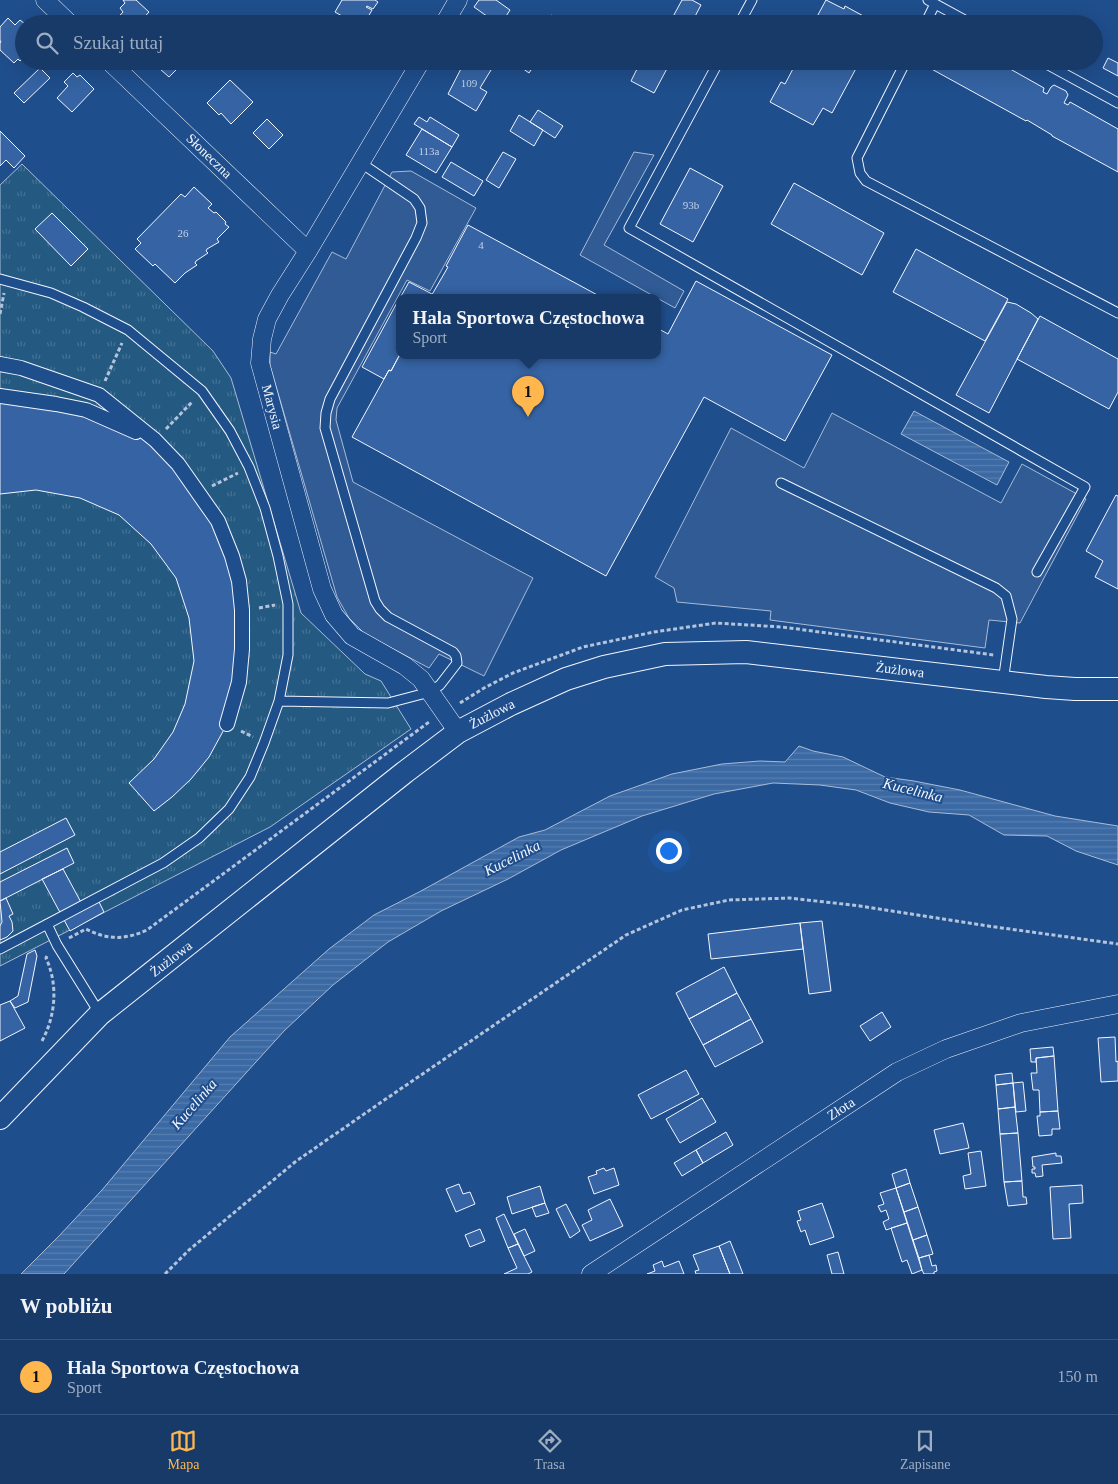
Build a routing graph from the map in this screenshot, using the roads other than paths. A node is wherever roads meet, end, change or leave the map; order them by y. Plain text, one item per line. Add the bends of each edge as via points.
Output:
1 (45, 0) edge
2 (458, 0) edge
3 (752, 0) edge
4 (931, 2) edge
5 (61, 15) edge
6 (449, 15) edge
7 (744, 15) edge
8 (927, 15) edge
9 (955, 15) edge
10 (118, 70) edge
11 (416, 70) edge
12 (714, 70) edge
13 (901, 70) edge
14 (1058, 70) edge
15 (1118, 103) edge
16 (361, 163) junction
17 (308, 251) junction
18 (3, 280) edge
19 (1118, 313) edge
20 (0, 364) edge
21 (0, 396) edge
22 (155, 440) junction
23 (781, 482) dead end
24 (1037, 572) dead end
25 (1003, 682) junction
26 (1118, 689) edge
27 (430, 692) junction
28 (278, 701) junction
29 (227, 724) road end
30 (458, 732) junction
31 (46, 924) junction
32 (0, 949) edge
33 (1118, 1004) edge
34 (100, 1014) junction
35 (0, 1118) edge
36 (591, 1274) edge

1 - 5 street
2 - 6 street
3 - 7 lane
4 - 8 lane
4 - 9 lane
10 - 17 street, Słoneczna
11 - 16 street, Marysia
12 - 24 lane via 629,228 1085,487
13 - 19 lane via 857,158 860,173 866,181
14 - 15 lane
16 - 17 street, Marysia
16 - 27 lane via 414,199 420,208 422,223 330,399 325,428 375,601 388,617 456,656 456,663 440,685
17 - 27 street, Marysia via 268,319 260,362 322,589 334,615 352,636 405,666 421,679
18 - 28 lane via 51,293 128,330 202,392 230,432 249,467 265,508 288,604 288,655
20 - 22 street via 21,368 98,395
21 - 22 street via 86,410
22 - 29 street via 178,464 218,521 239,581 242,610 240,682
23 - 25 lane via 996,588 1006,596 1012,619
25 - 26 street, Żużlowa via 1075,689
25 - 30 street, Żużlowa via 746,652 665,654 566,679
27 - 28 lane via 388,703
27 - 30 street, Marysia
28 - 31 lane via 250,777 229,809 200,838 163,863
30 - 34 street, Żużlowa
31 - 32 lane
31 - 34 lane
33 - 36 street, Złota via 1021,1022 946,1049 897,1072
34 - 35 street, Żużlowa

